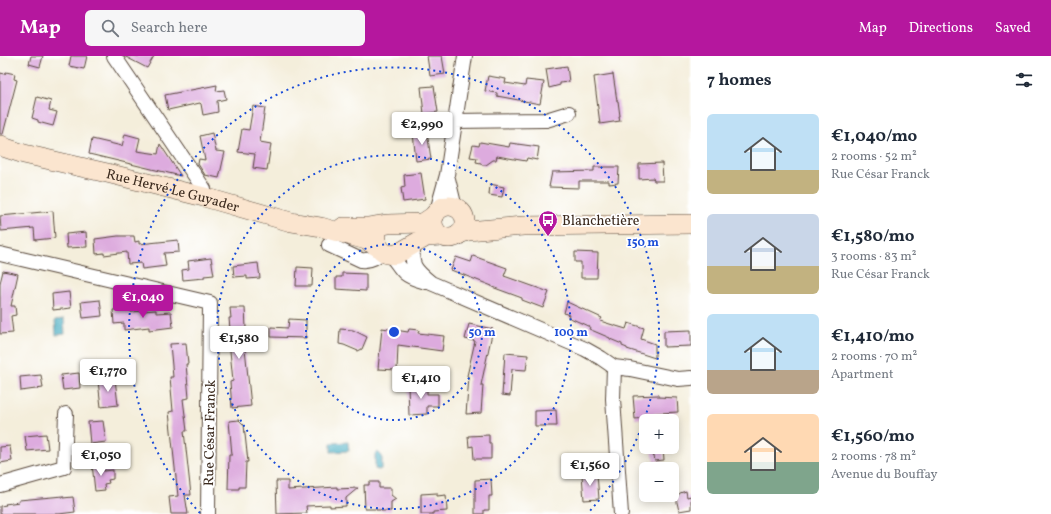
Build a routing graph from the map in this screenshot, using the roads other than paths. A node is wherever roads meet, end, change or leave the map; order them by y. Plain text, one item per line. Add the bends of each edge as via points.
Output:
1 (114, 56) edge
2 (465, 56) edge
3 (569, 113) dead end
4 (454, 121) junction
5 (0, 150) edge
6 (204, 197) junction
7 (447, 212) junction
8 (691, 224) edge
9 (385, 225) junction
10 (523, 226) junction
11 (321, 227) junction
12 (450, 235) junction
13 (415, 244) junction
14 (329, 245) dead end
15 (384, 251) junction
16 (0, 254) edge
17 (431, 283) junction
18 (614, 367) junction
19 (691, 378) edge
20 (66, 414) dead end
21 (0, 485) edge
22 (208, 514) edge
23 (622, 514) edge

1 - 6 street via 204,190
2 - 4 street
3 - 4 street via 546,120
4 - 7 street via 447,174 450,190
5 - 6 street, Rue Hervé Le Guyader via 6,148
6 - 11 street, Rue Hervé Le Guyader via 291,222
7 - 9 street, Rue Hervé Le Guyader via 423,223
7 - 10 street
7 - 12 street via 433,224 434,229
7 - 12 street via 464,219 464,227
8 - 10 street
9 - 11 street, Rue Hervé Le Guyader
9 - 15 street via 378,233 377,242
10 - 12 street
11 - 15 street, Rue Hervé Le Guyader via 366,240
12 - 13 street via 426,237
13 - 15 street via 397,254
13 - 17 street via 413,264
14 - 15 street via 361,260 375,258
15 - 17 street via 397,261 406,274
16 - 22 street, Rue César Franck via 210,303
17 - 18 street via 585,349
18 - 19 street via 678,379
18 - 23 street via 613,399
20 - 21 street via 64,467

